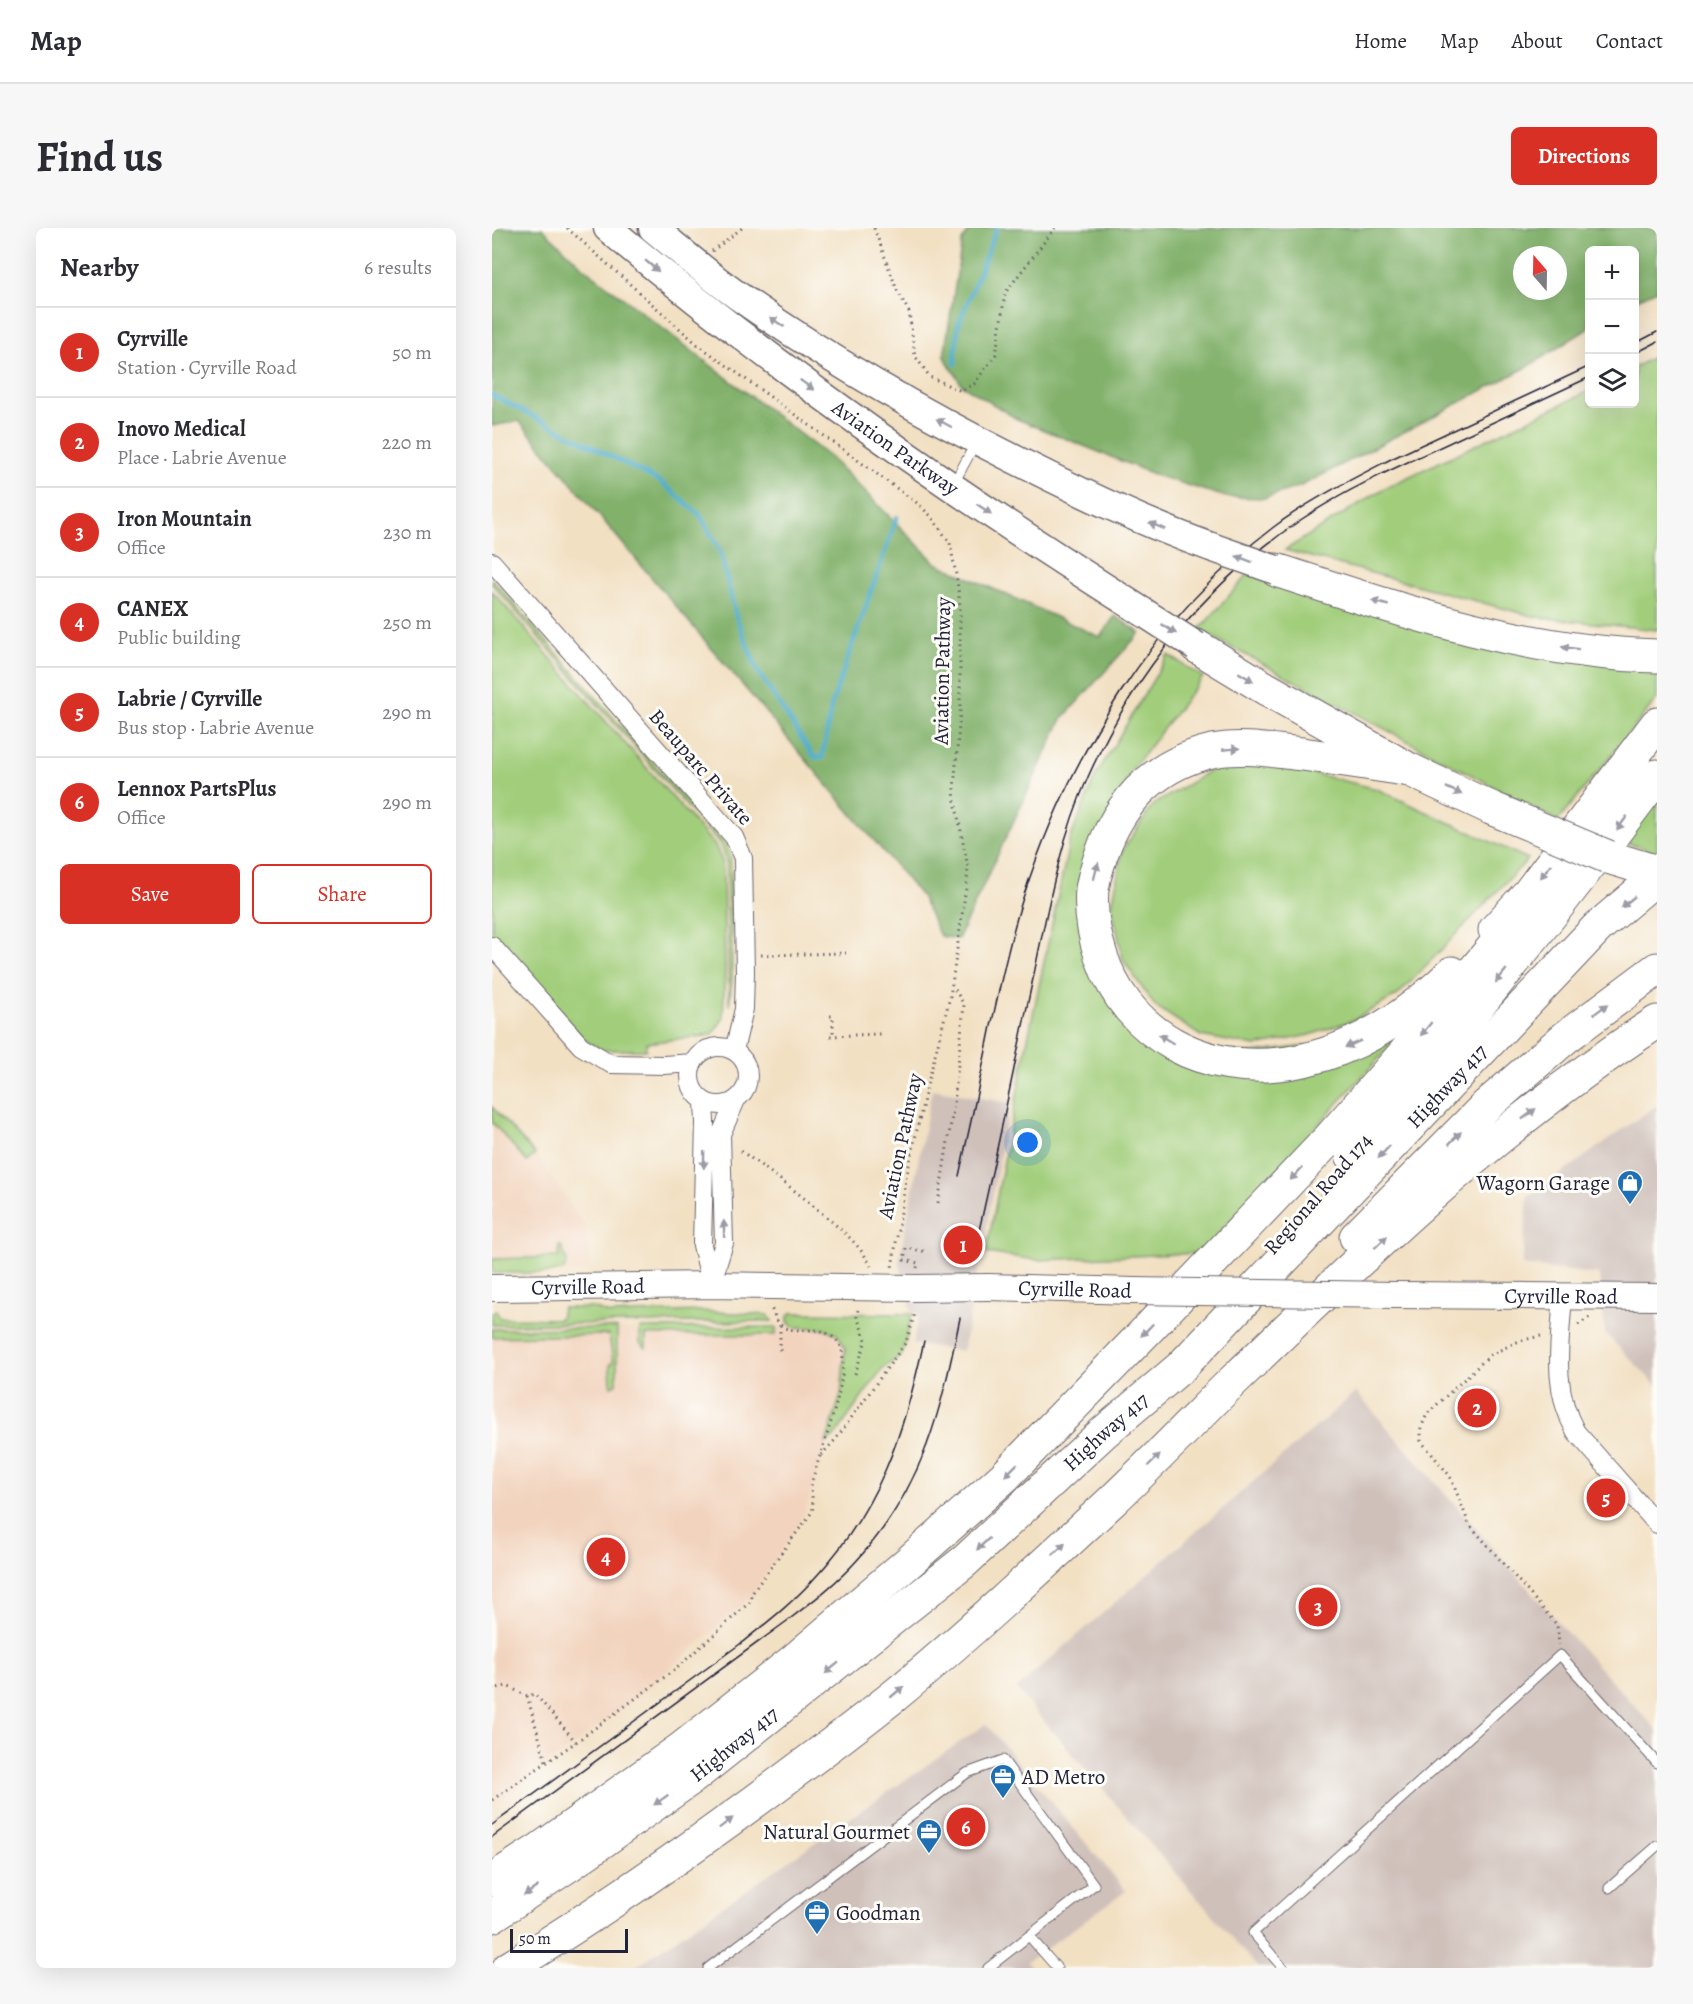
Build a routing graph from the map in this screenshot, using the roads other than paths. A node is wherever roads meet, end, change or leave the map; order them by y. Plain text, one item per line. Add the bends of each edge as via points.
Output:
1 (608, 228) edge
2 (653, 228) edge
3 (977, 440) junction
4 (952, 487) junction
5 (492, 562) edge
6 (1276, 570) joint
7 (1196, 646) joint
8 (1642, 655) edge
9 (1657, 724) edge
10 (1410, 770) junction
11 (1657, 776) edge
12 (1657, 872) edge
13 (1657, 877) edge
14 (1511, 915) junction
15 (492, 946) edge
16 (1657, 969) edge
17 (1657, 1022) edge
18 (734, 1051) junction
19 (693, 1062) junction
20 (736, 1100) junction
21 (704, 1102) junction
22 (711, 1285) junction
23 (492, 1288) edge
24 (1563, 1295) junction
25 (1657, 1297) edge
26 (1232, 1383) junction
27 (1103, 1433) junction
28 (1657, 1524) edge
29 (1657, 1763) edge
30 (1657, 1846) edge
31 (661, 1869) junction
32 (492, 1880) edge
33 (1609, 1888) dead end
34 (492, 1916) edge
35 (1029, 1936) junction
36 (509, 1968) edge
37 (549, 1968) edge
38 (708, 1968) edge
39 (987, 1968) edge
40 (1057, 1968) edge
41 (1283, 1968) edge

1 -> 4 main road, Aviation Parkway via 744,339
3 -> 2 main road, Aviation Parkway via 796,335
3 - 4 lane
6 -> 3 main road, Aviation Parkway, bridge via 1146,521
4 -> 7 main road, Aviation Parkway, bridge
5 - 18 street, Beauparc Private via 734,837 742,858 744,955 744,1009
8 -> 6 highway via 1555,646 1462,627
7 -> 10 highway
9 -> 14 highway
10 -> 12 highway, bridge via 1608,857
14 -> 10 highway via 1441,984 1388,1025 1350,1046 1308,1059 1246,1065 1188,1052 1143,1023 1120,996 1098,946 1092,891 1100,857 1121,811 1151,779 1192,758 1240,748
11 -> 27 highway, Regional Road 174 via 1582,876 1394,1108
13 -> 27 highway, Highway 417 via 1598,927 1181,1367
14 -> 32 highway via 1502,937 1329,1139 1005,1476 792,1662 681,1749
15 - 19 street via 581,1046 610,1064
26 -> 16 highway via 1335,1258 1486,1106 1574,1030
26 -> 17 highway via 1457,1173 1543,1102
18 - 19 street via 712,1048
18 - 20 street via 748,1070 744,1092
19 - 21 street via 690,1083
20 - 21 street via 726,1105
22 -> 20 street via 724,1243 721,1134
21 -> 22 street via 702,1245
22 - 23 main road, Cyrville Road
22 - 24 main road, Cyrville Road, bridge via 889,1288 917,1278 988,1287
24 - 25 main road, Cyrville Road
24 - 28 street via 1559,1386 1568,1416 1576,1432
31 -> 26 highway via 895,1695 1112,1501
27 -> 34 highway, Highway 417 via 965,1561 801,1693 693,1777
29 - 41 lane via 1560,1655 1253,1933
30 - 33 lane
31 - 36 highway
31 - 37 highway
35 - 38 lane via 1094,1885 1003,1760 967,1773
35 - 39 lane
35 - 40 lane

